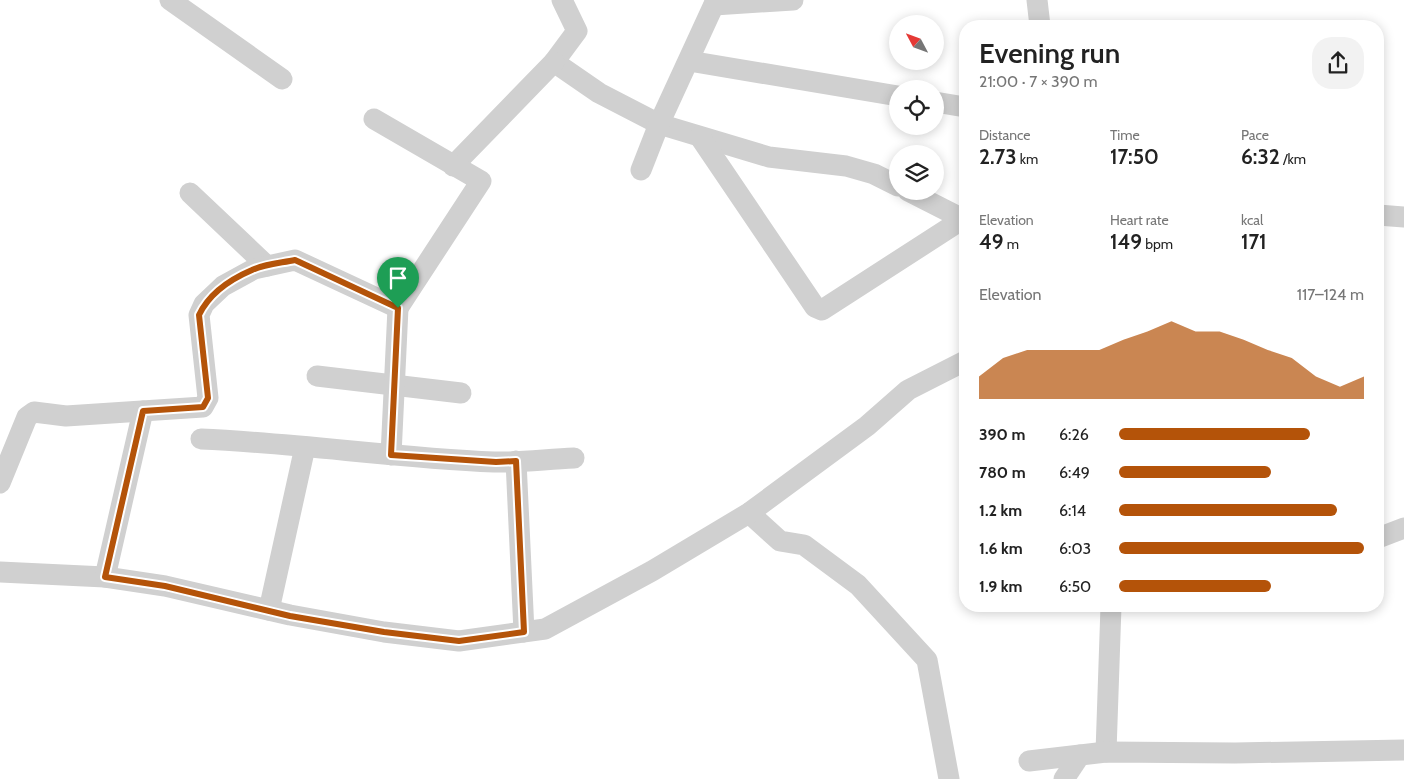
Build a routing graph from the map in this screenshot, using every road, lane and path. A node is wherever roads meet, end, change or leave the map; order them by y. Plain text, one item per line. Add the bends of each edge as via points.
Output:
1 (170, 0) edge
2 (562, 0) edge
3 (793, 0) edge
4 (1037, 0) edge
5 (715, 2) edge
6 (1039, 20) edge
7 (554, 62) junction
8 (689, 62) junction
9 (282, 78) dead end
10 (889, 95) edge
11 (944, 104) edge
12 (959, 106) edge
13 (374, 119) dead end
14 (659, 124) junction
15 (700, 137) junction
16 (453, 166) junction
17 (641, 170) dead end
18 (889, 182) edge
19 (190, 193) dead end
20 (926, 200) edge
21 (959, 216) edge
22 (1384, 216) edge
23 (1404, 217) edge
24 (959, 222) edge
25 (267, 266) junction
26 (398, 308) junction
27 (959, 364) edge
28 (317, 376) dead end
29 (394, 384) junction
30 (461, 393) dead end
31 (143, 411) junction
32 (201, 439) dead end
33 (305, 447) junction
34 (391, 455) junction
35 (574, 458) dead end
36 (516, 461) junction
37 (0, 483) edge
38 (749, 513) junction
39 (1404, 528) edge
40 (1384, 534) edge
41 (0, 572) edge
42 (105, 577) junction
43 (269, 610) junction
44 (1112, 612) edge
45 (524, 632) junction
46 (1404, 750) edge
47 (1106, 752) junction
48 (1080, 755) junction
49 (1029, 760) dead end
50 (949, 779) edge
51 (1064, 779) edge

1 - 9 street
2 - 7 street via 576,31
3 - 5 street
4 - 6 street
5 - 8 street
7 - 14 street via 599,93
7 - 16 street
8 - 10 street
8 - 14 street
11 - 12 street
13 - 16 street
14 - 15 street
14 - 17 street
15 - 18 street via 769,158 846,166
15 - 24 street via 816,307 822,310
16 - 26 street via 481,182
19 - 25 street
20 - 21 street
22 - 23 street
25 - 26 street via 295,260
25 - 31 street via 254,269 223,286 204,304 199,315 208,398 203,407
26 - 29 street
27 - 38 street via 908,390 867,426
28 - 29 street
29 - 30 street
29 - 34 street
31 - 37 street via 66,416 34,412 27,417
31 - 42 street
32 - 33 street
33 - 34 street
33 - 43 street
34 - 36 street
35 - 36 street
36 - 45 street
38 - 45 street via 546,629
38 - 50 street via 780,541 804,545 858,585 927,660
39 - 40 street
41 - 42 street
42 - 43 street via 165,586
43 - 45 street via 384,632 459,641
44 - 47 street
46 - 47 street
47 - 48 street
48 - 49 street
48 - 51 street

